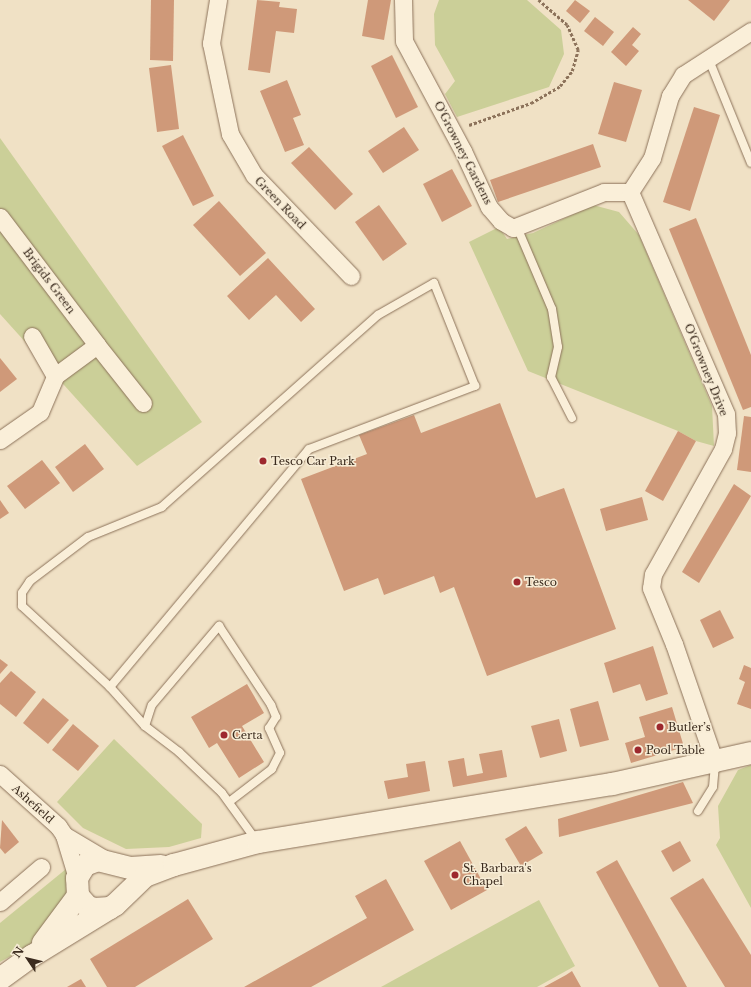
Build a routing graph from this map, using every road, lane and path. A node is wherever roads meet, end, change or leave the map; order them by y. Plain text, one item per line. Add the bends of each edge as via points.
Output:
1 (218, 0) edge
2 (403, 0) edge
3 (538, 0) edge
4 (751, 31) edge
5 (709, 60) junction
6 (453, 131) junction
7 (751, 163) edge
8 (630, 192) junction
9 (0, 217) edge
10 (517, 227) junction
11 (351, 276) dead end
12 (32, 336) dead end
13 (97, 345) junction
14 (55, 376) junction
15 (143, 404) dead end
16 (572, 418) dead end
17 (0, 440) edge
18 (110, 687) junction
19 (145, 726) junction
20 (751, 752) edge
21 (715, 762) junction
22 (0, 774) edge
23 (229, 802) junction
24 (698, 812) dead end
25 (64, 835) junction
26 (258, 842) junction
27 (110, 862) junction
28 (174, 864) junction
29 (41, 867) dead end
30 (77, 887) junction
31 (0, 902) edge
32 (115, 904) junction
33 (32, 956) junction
34 (0, 979) edge

1 - 11 street, Green Road via 211,43 230,134 254,175
2 - 6 street, O'Growney Gardens via 404,41
3 - 6 path via 567,25 578,50 572,71 560,86 530,103
4 - 5 street
5 - 7 lane
5 - 8 street via 682,75 670,96 652,158
6 - 10 street, O'Growney Gardens via 489,207 501,221 513,228
8 - 10 street via 604,192
8 - 21 street, O'Growney Drive via 726,414 727,433 724,449 653,574 651,588 674,644
9 - 13 street, Brigids Green
10 - 16 lane via 552,309 558,347 551,377
12 - 14 street
13 - 14 street
13 - 15 street, Brigids Green
14 - 17 street via 40,412
18 - 18 lane via 22,606 22,593 30,581 88,537 162,507 378,315 434,283 475,386 309,449
18 - 19 lane
19 - 23 lane via 179,752
19 - 23 lane via 152,705 219,626 271,705 276,717 270,728 280,753 272,769
20 - 21 street
21 - 24 lane via 713,786
21 - 26 street via 612,784
22 - 25 street, Ashefield via 58,826
23 - 26 lane
25 - 27 street
25 - 30 street
26 - 28 street
27 - 28 street via 131,868
27 - 30 street via 91,862 85,865
27 - 32 street via 125,880 124,894
28 - 32 street via 145,876
29 - 31 street
30 - 32 street via 88,907 102,910
30 - 33 street
32 - 33 street
33 - 34 street

